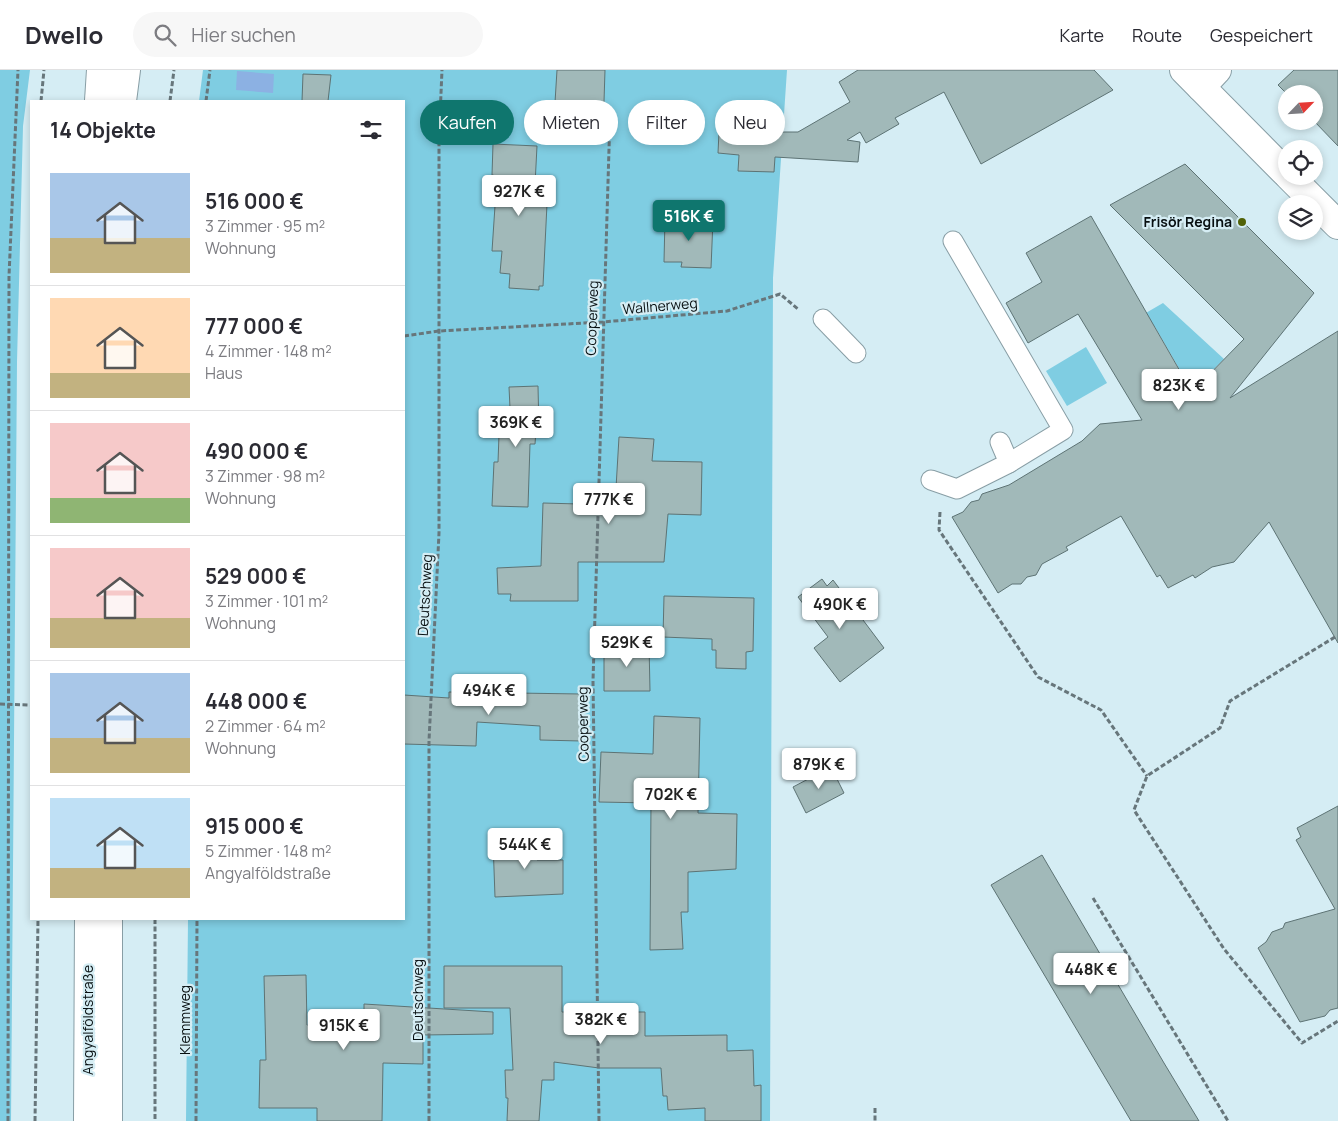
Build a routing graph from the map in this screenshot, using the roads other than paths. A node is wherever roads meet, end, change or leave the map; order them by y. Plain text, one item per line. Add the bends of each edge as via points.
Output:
1 (101, 70) edge
2 (126, 70) edge
3 (1200, 76) edge
4 (99, 100) edge
5 (122, 100) edge
6 (1278, 164) edge
7 (1298, 185) edge
8 (1338, 225) edge
9 (953, 241) dead end
10 (823, 319) dead end
11 (856, 353) dead end
12 (1000, 442) dead end
13 (1010, 463) junction
14 (931, 480) road end
15 (89, 920) edge
16 (108, 920) edge
17 (88, 1121) edge
18 (108, 1121) edge

1 - 4 main road
2 - 5 main road
3 - 6 main road
7 - 8 main road
9 - 13 lane via 1063,430
10 - 11 lane
12 - 13 lane
13 - 14 lane via 957,489
15 - 17 main road, Angyalföldstraße
16 - 18 main road, Angyalföldstraße

